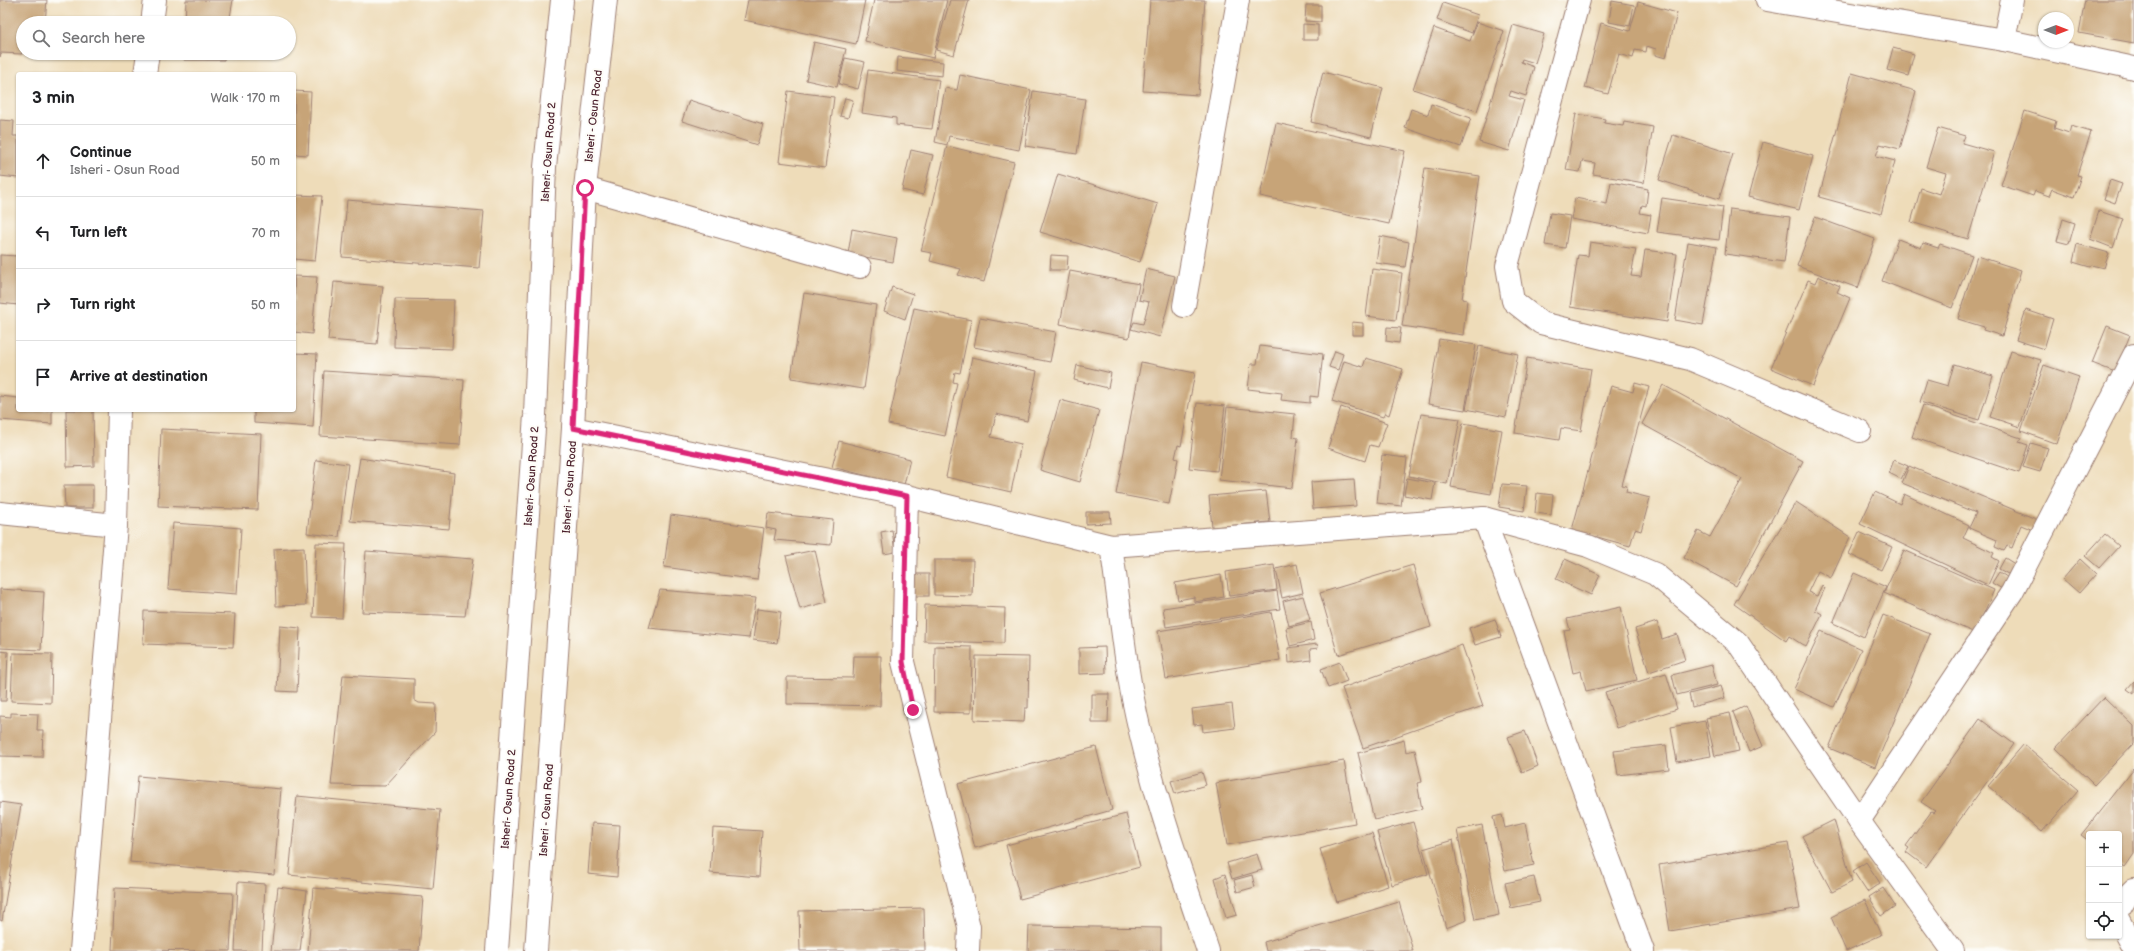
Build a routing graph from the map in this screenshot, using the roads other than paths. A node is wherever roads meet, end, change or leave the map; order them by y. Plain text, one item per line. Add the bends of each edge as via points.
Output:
1 (155, 0) edge
2 (562, 0) edge
3 (606, 0) edge
4 (1238, 0) edge
5 (1579, 0) edge
6 (1767, 0) edge
7 (2012, 0) edge
8 (153, 16) edge
9 (2004, 40) junction
10 (147, 60) edge
11 (2134, 68) edge
12 (145, 72) edge
13 (585, 188) junction
14 (860, 267) dead end
15 (1184, 306) dead end
16 (2134, 354) edge
17 (119, 412) edge
18 (573, 428) junction
19 (1860, 431) dead end
20 (907, 496) junction
21 (0, 513) edge
22 (1484, 518) junction
23 (116, 525) junction
24 (1111, 546) junction
25 (1859, 821) junction
26 (2134, 889) edge
27 (2122, 905) edge
28 (2122, 926) edge
29 (2134, 947) edge
30 (81, 951) edge
31 (497, 951) edge
32 (536, 951) edge
33 (968, 951) edge
34 (1208, 951) edge
35 (1643, 951) edge
36 (1953, 951) edge

1 - 8 street
2 - 31 street, Isheri- Osun Road 2 via 545,167 535,415
3 - 13 street, Isheri - Osun Road
4 - 15 street
5 - 19 street via 1507,266 1513,301 1541,323 1690,359
6 - 9 street
7 - 9 street
9 - 11 street
10 - 12 street
13 - 14 street
13 - 18 street, Isheri - Osun Road
16 - 25 street via 2012,592
17 - 23 street
18 - 20 street
18 - 32 street, Isheri - Osun Road
20 - 24 street
20 - 33 street via 903,662 969,927
21 - 23 street
22 - 24 street
22 - 25 street via 1588,546 1655,574 1738,643
22 - 35 street
23 - 30 street
24 - 34 street via 1133,699 1175,856
25 - 36 street
26 - 27 street
28 - 29 street

